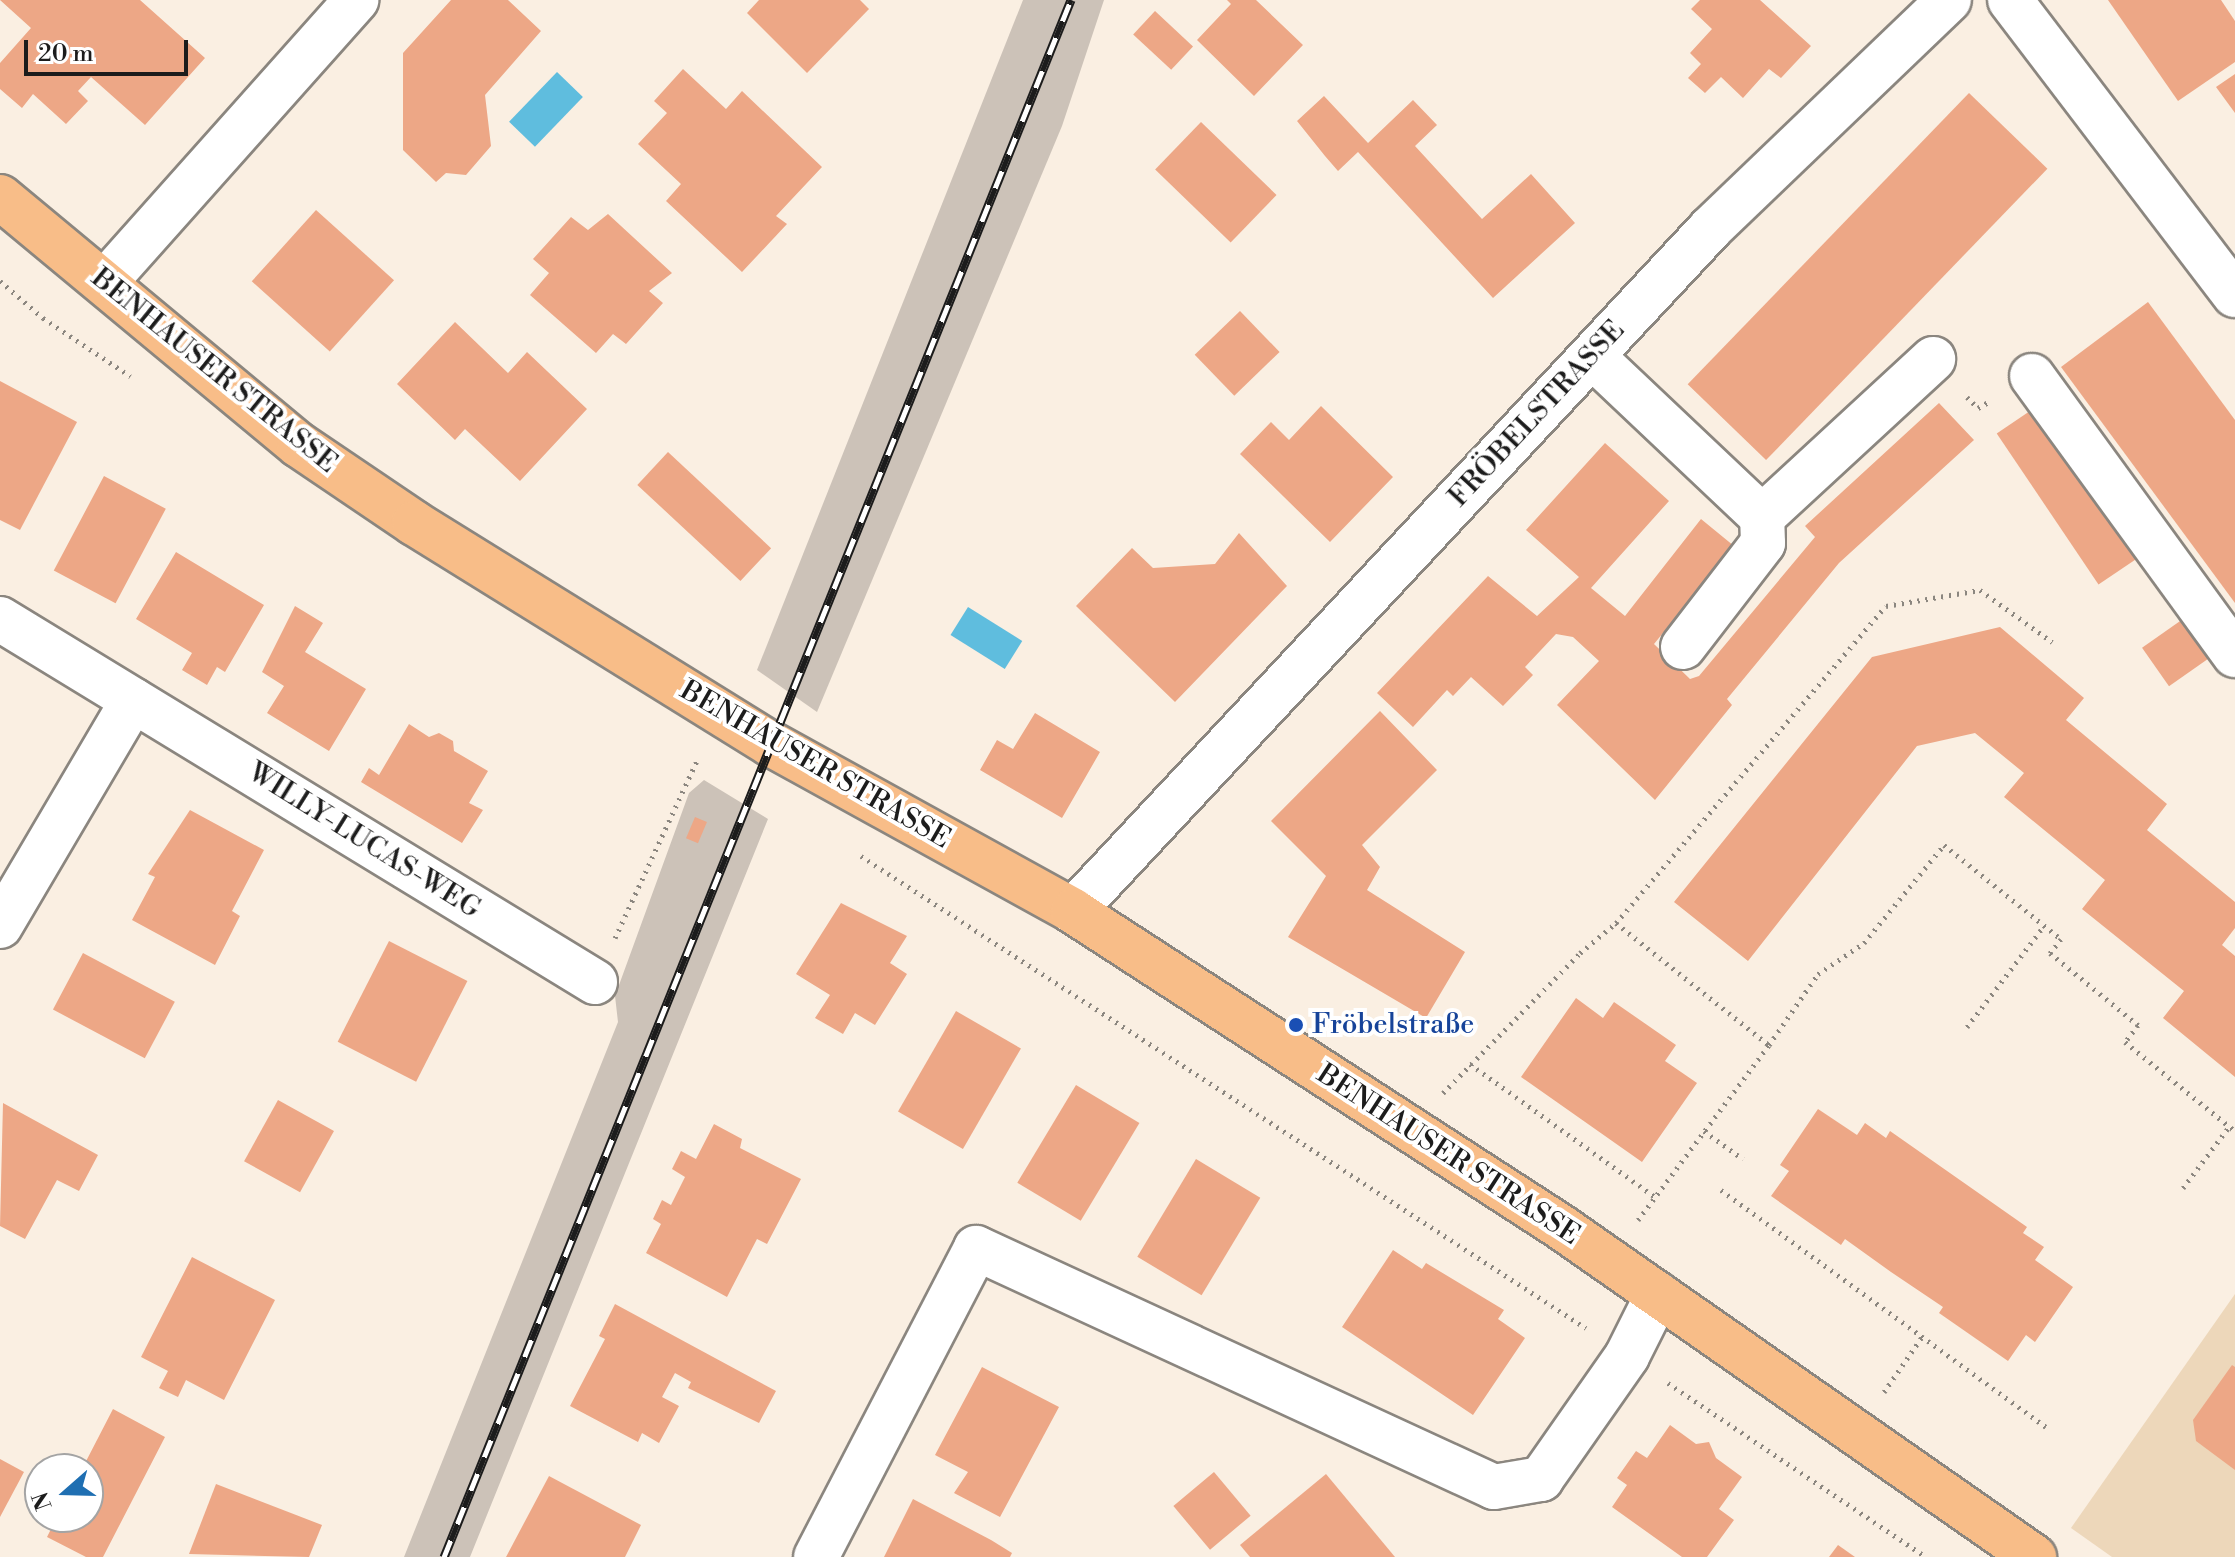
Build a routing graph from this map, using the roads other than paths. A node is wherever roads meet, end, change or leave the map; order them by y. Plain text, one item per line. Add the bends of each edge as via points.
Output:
1 (356, 0) edge
2 (1949, 0) edge
3 (2010, 0) edge
4 (0, 197) edge
5 (105, 282) junction
6 (2235, 295) edge
7 (1592, 356) junction
8 (1933, 359) dead end
9 (2032, 376) dead end
10 (1762, 517) junction
11 (0, 619) edge
12 (1683, 647) dead end
13 (2235, 655) edge
14 (133, 700) junction
15 (1073, 911) junction
16 (0, 926) edge
17 (595, 982) road end
18 (1658, 1294) junction
19 (816, 1557) edge
20 (2034, 1557) edge

1 - 5 street
2 - 7 street, FRÖBELSTRASSE via 1710,229
3 - 6 street
4 - 5 main road, BENHAUSER STRASSE
5 - 15 main road, BENHAUSER STRASSE via 299,445 414,523 771,744
7 - 10 street
7 - 15 street, FRÖBELSTRASSE
8 - 10 street
9 - 13 street
10 - 12 street via 1763,543
11 - 14 street, WILLY-LUCAS-WEG
14 - 16 street
14 - 17 street, WILLY-LUCAS-WEG
15 - 18 main road, BENHAUSER STRASSE
18 - 19 street via 1627,1356 1541,1479 1494,1487 976,1248
18 - 20 main road, BENHAUSER STRASSE

